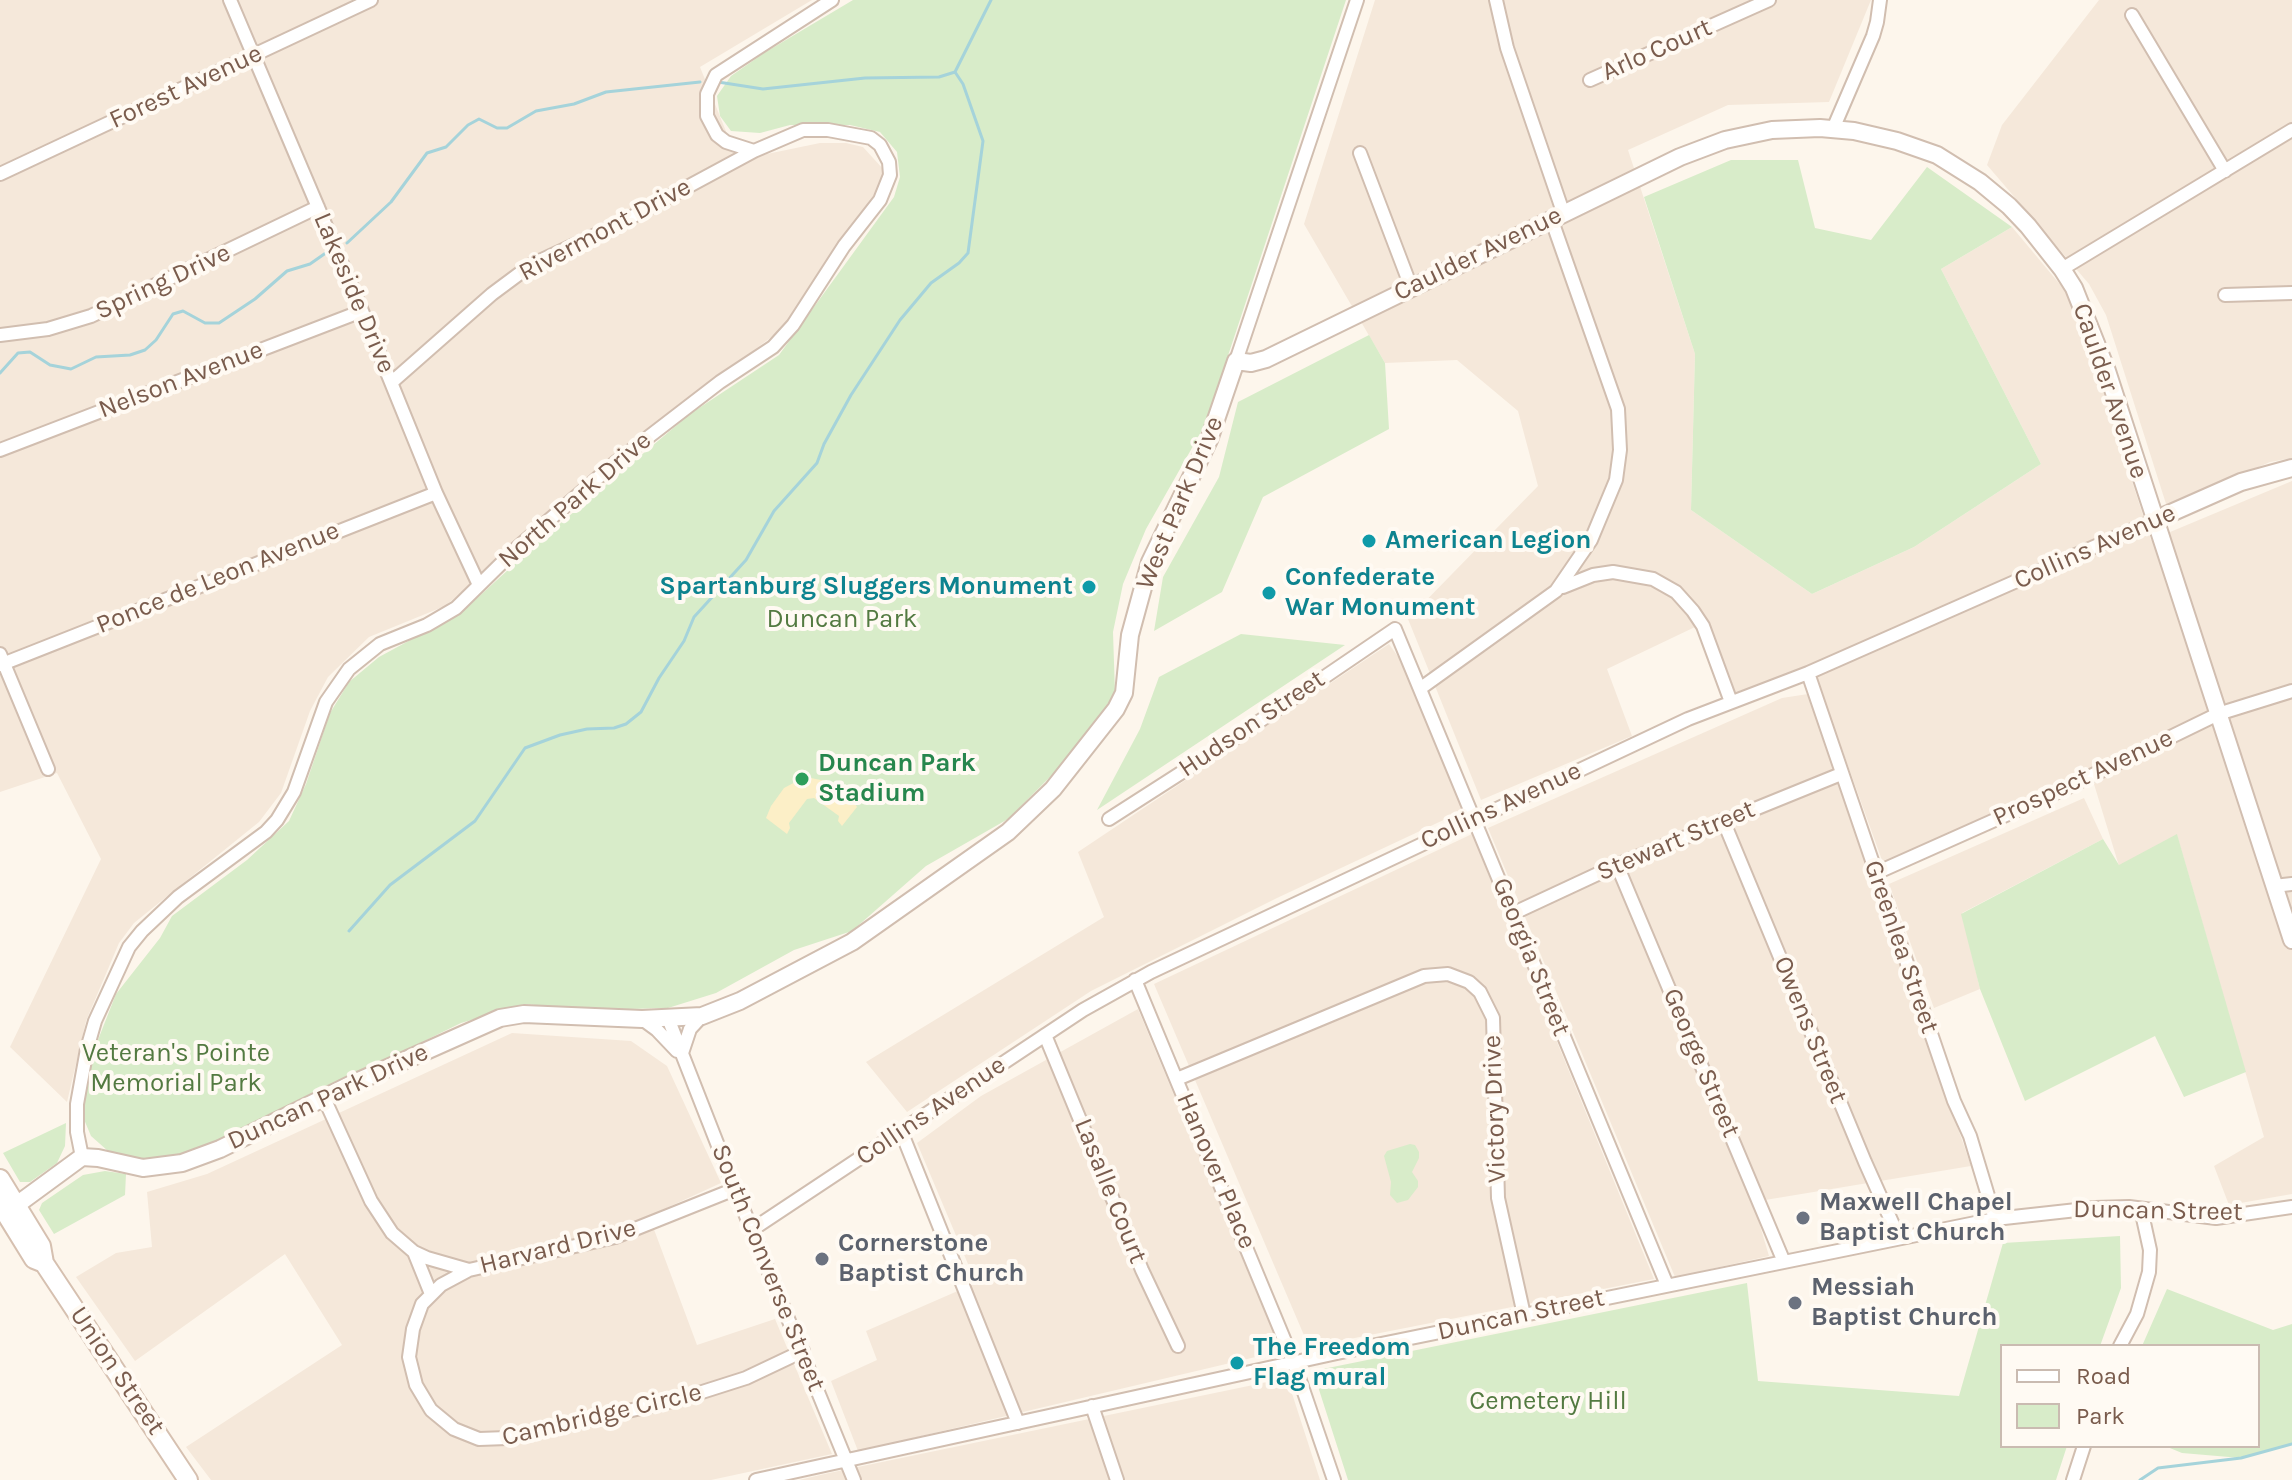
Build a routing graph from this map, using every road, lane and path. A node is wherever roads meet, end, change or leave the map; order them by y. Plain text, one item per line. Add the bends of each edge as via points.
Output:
1 (230, 0) edge
2 (371, 0) edge
3 (832, 0) edge
4 (1357, 0) edge
5 (1496, 0) edge
6 (1769, 0) edge
7 (1880, 0) edge
8 (2132, 15) dead end
9 (253, 55) junction
10 (1590, 80) dead end
11 (1833, 129) junction
12 (2292, 130) edge
13 (754, 151) junction
14 (1360, 153) dead end
15 (2225, 171) junction
16 (0, 174) edge
17 (318, 207) junction
18 (1557, 215) junction
19 (2062, 269) junction
20 (1411, 287) junction
21 (2292, 293) edge
22 (2225, 295) dead end
23 (362, 311) junction
24 (0, 335) edge
25 (1236, 361) junction
26 (392, 382) junction
27 (0, 450) edge
28 (2292, 468) edge
29 (436, 493) junction
30 (2155, 520) junction
31 (479, 585) junction
32 (1556, 591) junction
33 (1395, 629) joint
34 (1, 661) edge
35 (1808, 673) junction
36 (1421, 688) junction
37 (2292, 691) edge
38 (1731, 702) junction
39 (2218, 714) junction
40 (48, 769) dead end
41 (1841, 774) junction
42 (1475, 818) junction
43 (1109, 819) dead end
44 (1723, 820) junction
45 (1617, 865) junction
46 (1876, 873) junction
47 (2292, 884) edge
48 (2274, 886) junction
49 (1514, 913) junction
50 (2292, 940) edge
51 (1135, 980) junction
52 (702, 1016) junction
53 (668, 1018) junction
54 (642, 1019) junction
55 (1045, 1035) junction
56 (682, 1057) junction
57 (1177, 1079) junction
58 (324, 1098) junction
59 (901, 1131) junction
60 (82, 1157) junction
61 (0, 1179) edge
62 (735, 1189) junction
63 (7, 1207) edge
64 (2292, 1207) edge
65 (2141, 1209) junction
66 (1995, 1219) junction
67 (753, 1229) junction
68 (1899, 1238) junction
69 (414, 1252) junction
70 (1784, 1262) junction
71 (469, 1270) junction
72 (1667, 1285) junction
73 (431, 1294) junction
74 (1524, 1315) junction
75 (2121, 1344) edge
76 (1178, 1346) dead end
77 (803, 1351) junction
78 (1294, 1363) junction
79 (1092, 1406) junction
80 (1018, 1423) junction
81 (2083, 1448) edge
82 (846, 1459) junction
83 (188, 1480) edge
84 (756, 1480) edge
85 (854, 1480) edge
86 (1117, 1480) edge
87 (1334, 1480) edge
88 (2073, 1480) edge

1 - 9 street, Lakeside Drive
2 - 9 street, Forest Avenue
3 - 13 street via 712,81 705,106 711,126 726,142
4 - 25 street, West Park Drive
5 - 18 street
6 - 10 street, Arlo Court
7 - 11 street via 1873,36
8 - 15 street
9 - 16 street, Forest Avenue
9 - 17 street, Lakeside Drive
11 - 18 street, Caulder Avenue via 1772,130 1725,140
11 - 19 street, Caulder Avenue via 1897,141 1955,165 2009,206
12 - 15 street
13 - 26 street, Rivermont Drive via 531,265
13 - 31 street, North Park Drive via 803,130 828,130 876,141 890,175 880,200 784,336 616,462
14 - 20 street
15 - 19 street
17 - 23 street, Lakeside Drive
17 - 24 street, Spring Drive via 91,316
18 - 20 street, Caulder Avenue
18 - 32 street via 1620,422 1613,490 1591,540
19 - 30 street, Caulder Avenue via 2092,329
20 - 25 street, Caulder Avenue via 1266,359
21 - 22 street
23 - 26 street, Lakeside Drive
23 - 27 street, Nelson Avenue
25 - 52 street, West Park Drive via 1204,452 1150,562 1130,635 1124,693 1088,748 1008,832 862,936 750,997
26 - 29 street, Lakeside Drive
28 - 30 street, Collins Avenue via 2241,482
29 - 31 street, Lakeside Drive
29 - 34 street, Ponce de Leon Avenue
30 - 35 street, Collins Avenue
30 - 39 street, Caulder Avenue
31 - 60 street, North Park Drive via 442,618 380,644 349,669 326,702 294,792 277,820 178,897 129,947 87,1049 77,1104
32 - 36 street
32 - 38 street via 1613,572 1653,579 1670,589 1703,626
33 - 36 street, Georgia Street
33 - 43 street, Hudson Street
34 - 40 street
35 - 38 street, Collins Avenue
35 - 41 street, Greenlea Street
36 - 42 street, Georgia Street
37 - 39 street, Prospect Avenue
38 - 42 street, Collins Avenue
39 - 46 street, Prospect Avenue
39 - 48 street, Caulder Avenue
41 - 44 street, Stewart Street
41 - 46 street, Greenlea Street
42 - 49 street, Georgia Street
42 - 51 street, Collins Avenue
44 - 45 street, Stewart Street
44 - 68 street, Owens Street
45 - 49 street, Stewart Street
45 - 70 street, George Street
46 - 66 street, Greenlea Street
47 - 48 street
48 - 50 street, Caulder Avenue
49 - 72 street, Georgia Street
51 - 55 street, Collins Avenue
51 - 57 street, Hanover Place
52 - 53 street, West Park Drive
52 - 56 street via 685,1038
53 - 54 street, Duncan Park Drive
53 - 56 street, South Converse Street
54 - 56 street, South Converse Street
54 - 58 street, Duncan Park Drive via 524,1014 500,1018
55 - 59 street, Collins Avenue
55 - 76 street, Lasalle Court
56 - 62 street, South Converse Street
57 - 74 street, Victory Drive via 1424,976 1448,974 1469,982 1493,1018 1498,1198
57 - 78 street, Hanover Place
58 - 60 street, Duncan Park Drive via 220,1149 169,1167
58 - 69 street, Harvard Drive via 383,1222
59 - 67 street, Collins Avenue
59 - 80 street
60 - 63 street
61 - 63 main road, Union Street
62 - 67 street, South Converse Street
62 - 71 street, Harvard Drive via 615,1237
63 - 83 main road, Union Street via 34,1259 44,1263
64 - 65 street, Duncan Street via 2216,1218
65 - 66 street, Duncan Street via 2062,1210
65 - 75 street via 2149,1272 2137,1314
66 - 68 street, Duncan Street
67 - 77 street, South Converse Street
68 - 70 street, Duncan Street
69 - 71 street, Harvard Drive
69 - 73 street
70 - 72 street, Duncan Street
71 - 73 street, Cambridge Circle
72 - 74 street, Duncan Street
73 - 77 street, Cambridge Circle via 422,1304 409,1343 411,1372 422,1399 442,1421 479,1439 507,1438 677,1400 746,1378
74 - 78 street, Duncan Street
77 - 82 street, South Converse Street
78 - 79 street, Duncan Street
78 - 87 street, Hanover Place
79 - 80 street, Duncan Street
79 - 86 street
80 - 82 street, Duncan Street
81 - 88 street
82 - 84 street, Duncan Street
82 - 85 street, South Converse Street

